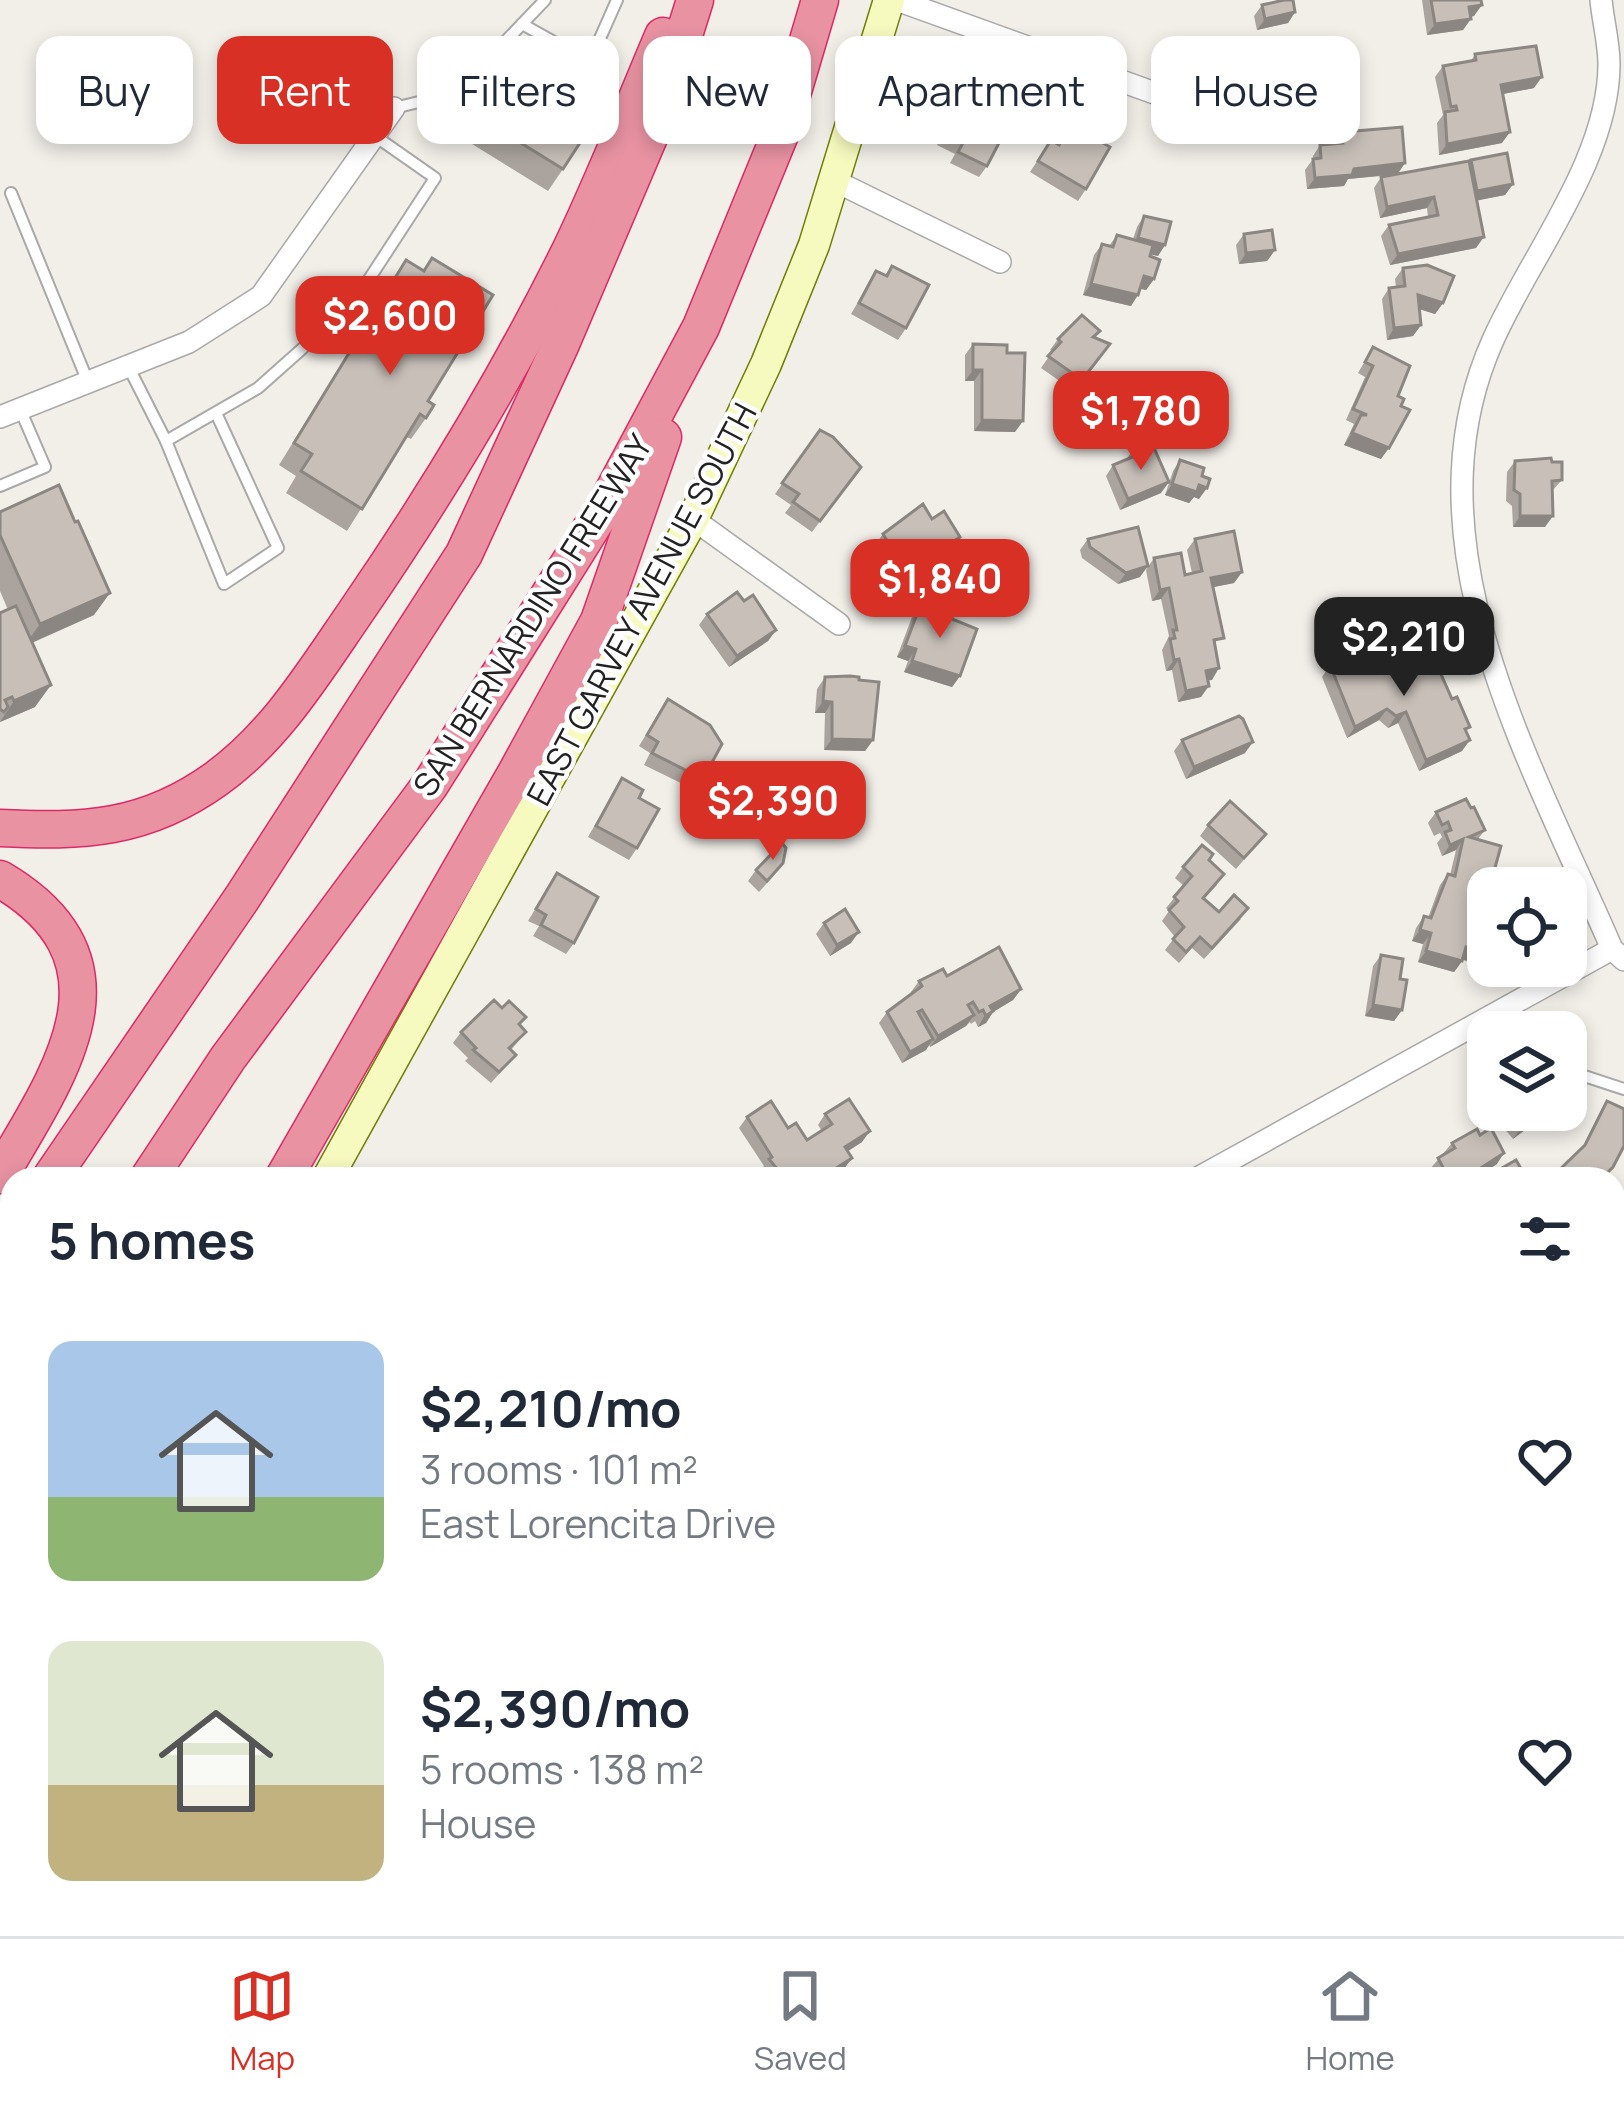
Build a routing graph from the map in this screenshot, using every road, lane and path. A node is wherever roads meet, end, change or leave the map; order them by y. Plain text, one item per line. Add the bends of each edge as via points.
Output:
1 (545, 0) edge
2 (617, 0) edge
3 (679, 0) edge
4 (695, 0) edge
5 (820, 0) edge
6 (893, 0) edge
7 (1600, 0) edge
8 (522, 24) junction
9 (1151, 92) edge
10 (394, 108) edge
11 (369, 144) edge
12 (386, 144) edge
13 (835, 181) junction
14 (11, 193) dead end
15 (1000, 262) dead end
16 (347, 313) dead end
17 (701, 327) junction
18 (303, 348) dead end
19 (128, 366) junction
20 (88, 382) junction
21 (10, 413) edge
22 (216, 413) junction
23 (166, 441) junction
24 (0, 486) edge
25 (693, 519) junction
26 (839, 624) dead end
27 (0, 828) edge
28 (0, 879) edge
29 (1618, 954) edge
30 (1502, 1010) joint
31 (228, 1058) junction
32 (1587, 1077) edge
33 (1624, 1089) edge
34 (5, 1167) edge
35 (58, 1167) edge
36 (156, 1167) edge
37 (178, 1167) edge
38 (290, 1167) edge
39 (333, 1167) edge
40 (1218, 1167) edge

1 - 8 lane
2 - 8 lane via 594,52
3 - 27 highway via 547,293 417,524 303,688 245,755 166,808 74,832
4 - 35 highway via 661,110 464,554
5 - 17 highway, SAN BERNARDINO FREEWAY via 781,133
6 - 9 street
6 - 13 street, EAST GARVEY AVENUE SOUTH
7 - 29 street via 1609,65 1594,144 1491,343 1469,412 1459,490 1473,600 1502,689
8 - 10 lane via 456,93
11 - 19 street via 261,296 189,342
12 - 16 lane via 435,178
13 - 15 street
13 - 25 street, EAST GARVEY AVENUE SOUTH via 782,325
14 - 20 lane
17 - 31 highway, SAN BERNARDINO FREEWAY via 608,503 430,785
17 - 38 highway via 598,621
18 - 22 lane
19 - 20 street
19 - 23 lane
20 - 21 street
21 - 24 lane via 45,467
22 - 23 lane
22 - 23 lane via 278,548 224,584
25 - 26 street
25 - 39 street, EAST GARVEY AVENUE SOUTH
28 - 34 highway via 35,902 57,930 71,960 78,1011 64,1063
29 - 30 street
30 - 40 street
31 - 36 highway, SAN BERNARDINO FREEWAY
31 - 37 highway
32 - 33 lane

